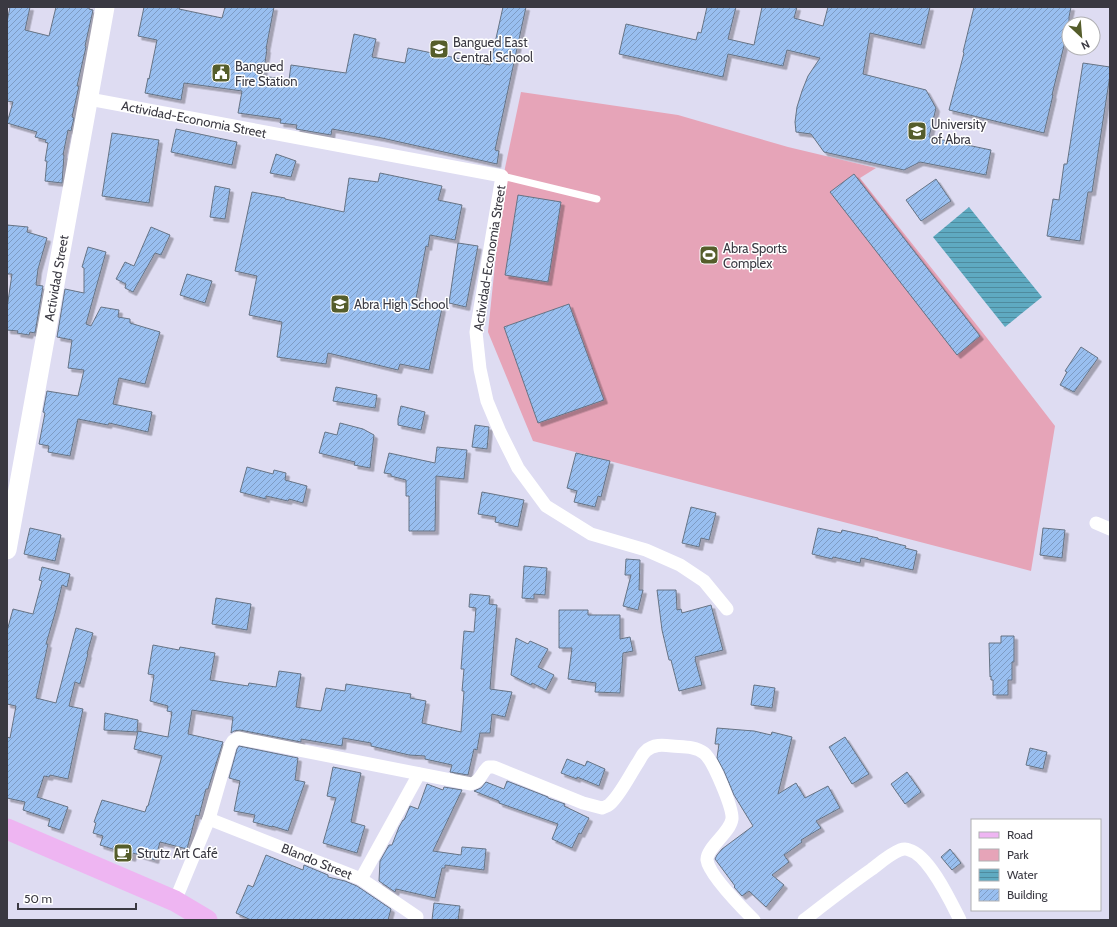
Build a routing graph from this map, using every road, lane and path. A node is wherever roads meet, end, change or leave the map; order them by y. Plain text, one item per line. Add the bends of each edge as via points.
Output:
1 (105, 7) edge
2 (89, 99) junction
3 (502, 176) junction
4 (596, 199) dead end
5 (1096, 523) dead end
6 (1110, 529) edge
7 (7, 550) edge
8 (727, 609) dead end
9 (418, 774) junction
10 (209, 819) junction
11 (7, 829) edge
12 (361, 879) junction
13 (175, 901) junction
14 (417, 918) dead end
15 (207, 920) edge
16 (754, 920) edge
17 (804, 920) edge
18 (960, 920) edge

1 - 2 street, Actividad Street
2 - 3 street, Actividad-Economia Street
2 - 7 street, Actividad Street
3 - 4 lane
3 - 8 street, Actividad-Economia Street via 476,332 487,401 518,468 546,506 591,534 646,550 680,565 704,581
5 - 6 street
9 - 10 street via 238,738 230,746
9 - 12 street
9 - 16 street via 471,784 478,780 486,768 494,767 583,803 602,808 610,804 617,795 646,751 655,746 692,748 703,752 711,762 729,804 732,818 729,828 711,850 707,861 718,880
10 - 12 street, Blando Street
10 - 13 street
11 - 13 main road
12 - 14 street, Blando Street
13 - 15 main road
17 - 18 street via 889,857 908,849 932,869

